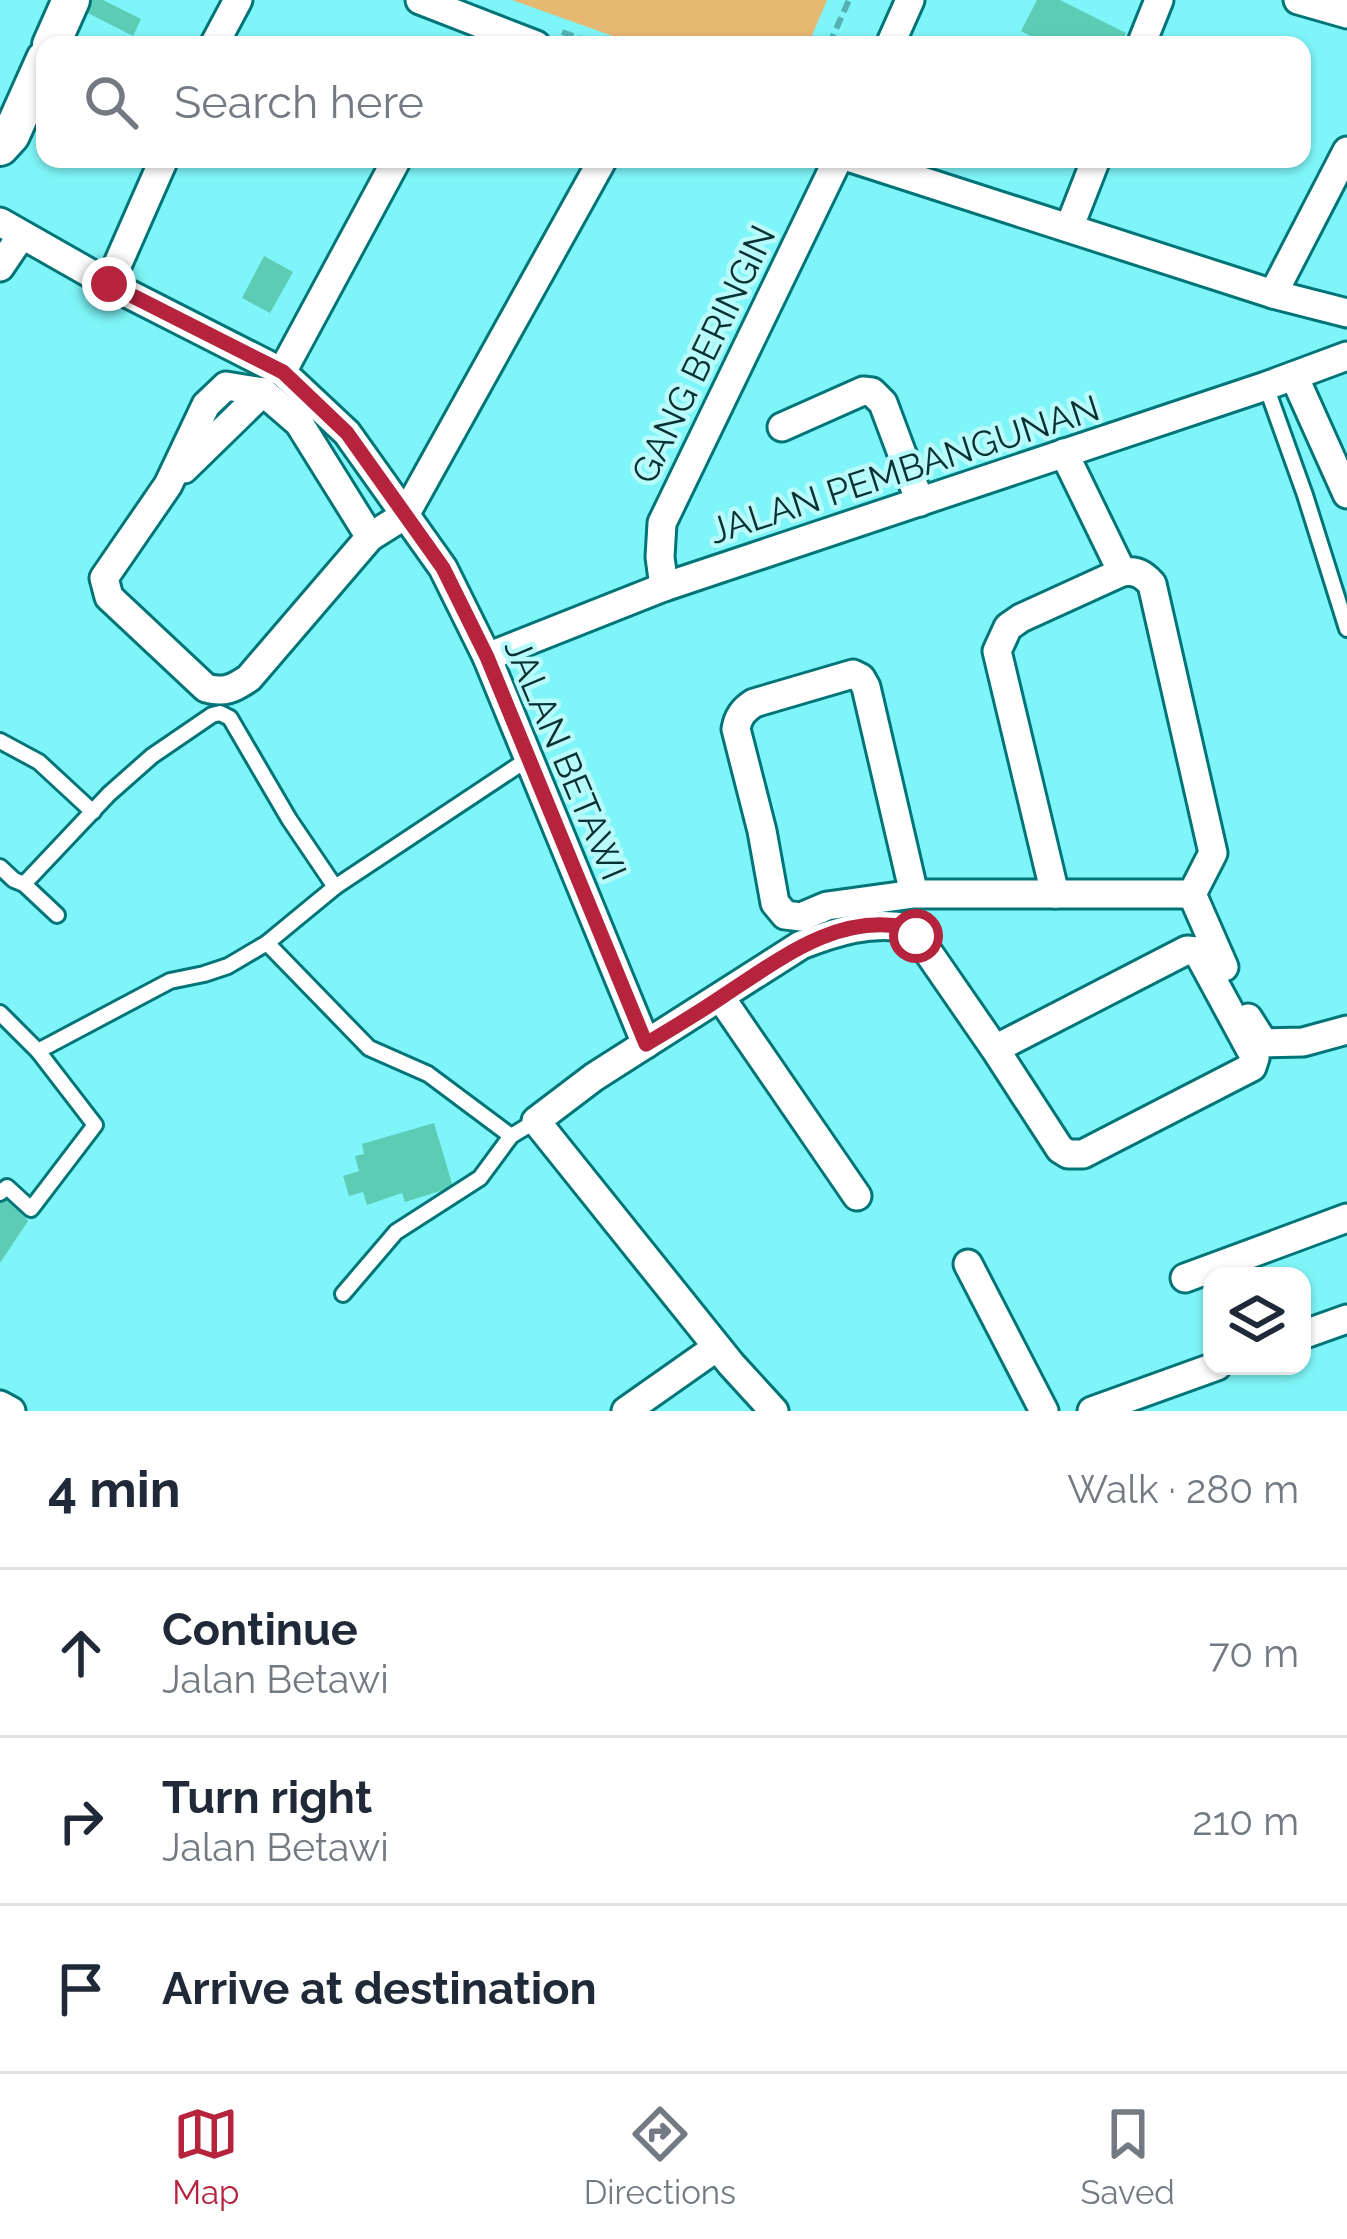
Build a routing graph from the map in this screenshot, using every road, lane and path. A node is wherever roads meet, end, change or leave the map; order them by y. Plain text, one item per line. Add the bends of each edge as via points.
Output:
1 (71, 0) edge
2 (238, 0) edge
3 (420, 0) edge
4 (849, 0) edge
5 (910, 0) edge
6 (1159, 0) edge
7 (1298, 0) edge
8 (1347, 14) edge
9 (471, 20) junction
10 (55, 36) edge
11 (219, 36) edge
12 (463, 36) edge
13 (513, 36) edge
14 (833, 36) edge
15 (894, 36) edge
16 (1145, 36) edge
17 (36, 79) edge
18 (0, 147) edge
19 (1347, 151) edge
20 (160, 168) edge
21 (392, 168) edge
22 (598, 168) edge
23 (834, 168) edge
24 (882, 168) edge
25 (1093, 168) edge
26 (11, 229) edge
27 (1069, 229) junction
28 (0, 266) edge
29 (109, 284) junction
30 (1273, 294) junction
31 (1347, 313) edge
32 (1347, 356) edge
33 (1294, 376) junction
34 (273, 382) junction
35 (1266, 386) junction
36 (782, 428) dead end
37 (1064, 453) junction
38 (1347, 494) edge
39 (920, 502) junction
40 (405, 515) junction
41 (370, 537) junction
42 (1122, 572) junction
43 (664, 587) junction
44 (1347, 629) edge
45 (487, 657) junction
46 (0, 741) edge
47 (528, 759) junction
48 (93, 812) junction
49 (0, 868) edge
50 (24, 884) junction
51 (335, 887) junction
52 (914, 894) junction
53 (1192, 894) junction
54 (1055, 895) junction
55 (58, 915) dead end
56 (267, 943) junction
57 (722, 998) junction
58 (0, 1013) edge
59 (1347, 1030) edge
60 (646, 1044) junction
61 (995, 1049) junction
62 (38, 1051) junction
63 (536, 1121) junction
64 (511, 1136) junction
65 (0, 1193) edge
66 (857, 1196) dead end
67 (1347, 1218) edge
68 (968, 1264) dead end
69 (1185, 1278) dead end
70 (343, 1294) dead end
71 (1347, 1319) edge
72 (1311, 1332) edge
73 (717, 1346) junction
74 (1203, 1371) edge
75 (0, 1405) edge
76 (11, 1411) edge
77 (626, 1411) edge
78 (774, 1411) edge
79 (1044, 1411) edge
80 (1092, 1411) edge

1 - 10 main road
2 - 11 street
3 - 9 street
4 - 14 path
5 - 15 street
6 - 16 street
7 - 8 street
9 - 12 street
9 - 13 street
17 - 18 main road
19 - 30 street
20 - 29 street
21 - 34 street
22 - 40 street
23 - 43 street, GANG BERINGIN via 662,523
24 - 27 street
25 - 27 street
26 - 28 street
26 - 29 street, JALAN BETAWI
27 - 30 street
29 - 34 street, JALAN BETAWI
30 - 31 street
32 - 33 street, JALAN PEMBANGUNAN
33 - 35 street, JALAN PEMBANGUNAN
33 - 38 street
34 - 40 street, JALAN BETAWI via 347,433
34 - 41 street
34 - 41 street via 168,485 104,578 109,597 206,688 234,689
35 - 37 street, JALAN PEMBANGUNAN
35 - 44 lane
36 - 39 street via 872,392
37 - 39 street, JALAN PEMBANGUNAN
37 - 42 street
39 - 43 street, JALAN PEMBANGUNAN
40 - 41 street
40 - 45 street, JALAN BETAWI via 443,568
42 - 53 street via 1152,584 1213,853
42 - 54 street via 1008,627 997,651
43 - 45 street, JALAN PEMBANGUNAN
45 - 47 street, JALAN BETAWI
46 - 48 lane via 39,763
47 - 51 lane
47 - 60 street, JALAN BETAWI
48 - 50 lane
48 - 51 lane via 152,756 212,715 226,715
49 - 50 lane
50 - 55 lane
51 - 56 lane
52 - 52 street via 801,917 779,909 736,729 746,709 853,674 862,678
52 - 54 street
53 - 54 street
53 - 59 street via 1264,1042
56 - 62 lane via 228,966 170,981
56 - 64 lane via 369,1048 428,1074
57 - 60 street
57 - 61 street via 801,945 839,931 898,926 916,936
57 - 66 street
58 - 62 lane
60 - 63 street
61 - 61 street via 1068,1154 1083,1154 1252,1067 1255,1058 1197,951 1187,950
62 - 65 lane via 95,1125 31,1210 7,1186
63 - 64 lane
63 - 73 street
64 - 70 lane via 480,1178 396,1232
67 - 69 street
68 - 79 street
71 - 72 street
73 - 77 street
73 - 78 street
74 - 80 street
75 - 76 street

